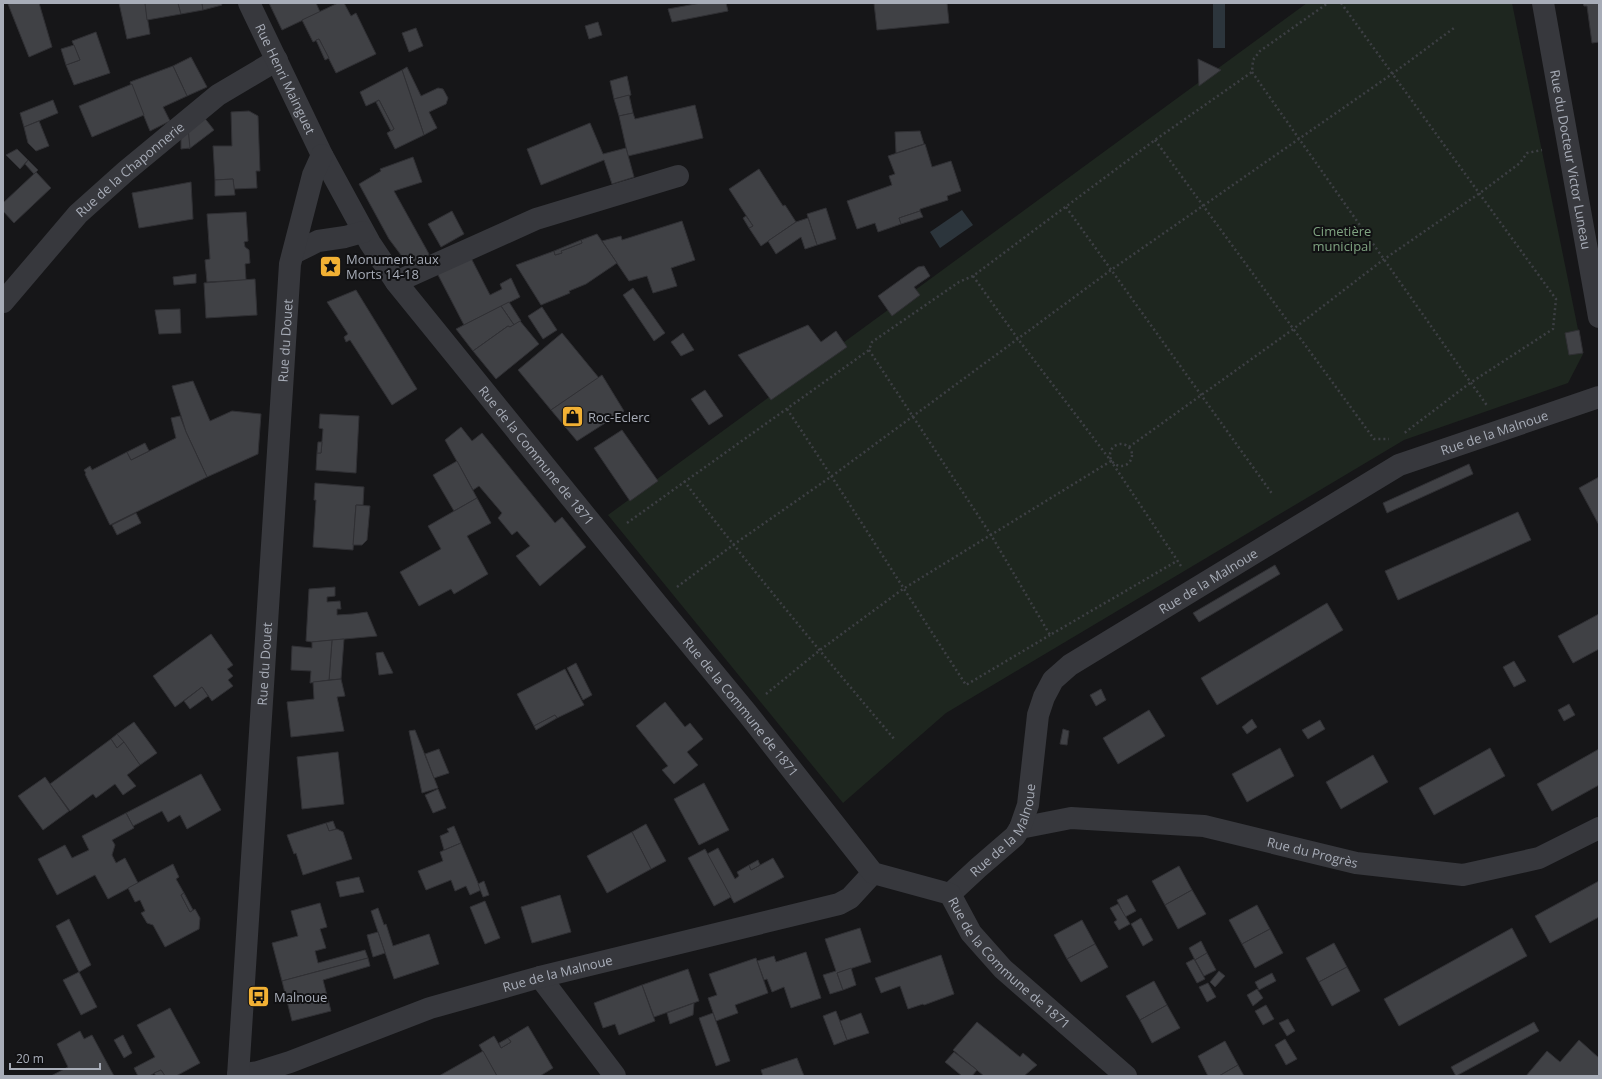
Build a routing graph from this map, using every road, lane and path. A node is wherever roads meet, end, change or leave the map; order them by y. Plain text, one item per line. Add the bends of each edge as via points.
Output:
1 (249, 3) edge
2 (1328, 3) edge
3 (1341, 3) edge
4 (1543, 3) edge
5 (1454, 28) dead end
6 (276, 60) junction
7 (1252, 72) junction
8 (1392, 74) junction
9 (1298, 139) junction
10 (1155, 140) junction
11 (1568, 144) junction
12 (322, 155) junction
13 (678, 176) dead end
14 (1480, 193) junction
15 (1203, 205) junction
16 (1066, 207) junction
17 (364, 232) junction
18 (294, 253) junction
19 (1382, 260) junction
20 (1111, 270) junction
21 (973, 276) junction
22 (396, 282) junction
23 (3, 302) edge
24 (1599, 317) edge
25 (1294, 328) junction
26 (1018, 339) junction
27 (869, 350) junction
28 (1470, 383) junction
29 (1200, 395) junction
30 (1599, 397) edge
31 (787, 409) junction
32 (914, 416) junction
33 (1500, 431) junction
34 (1402, 434) dead end
35 (1396, 439) dead end
36 (1129, 447) junction
37 (1111, 461) junction
38 (832, 476) junction
39 (684, 481) junction
40 (1273, 495) dead end
41 (625, 524) dead end
42 (991, 535) junction
43 (733, 545) junction
44 (1177, 561) junction
45 (1196, 588) junction
46 (903, 589) junction
47 (657, 604) junction
48 (1050, 635) junction
49 (820, 650) junction
50 (747, 713) junction
51 (894, 740) dead end
52 (1020, 828) junction
53 (1599, 828) edge
54 (873, 873) junction
55 (950, 894) junction
56 (540, 977) junction
57 (238, 1075) edge
58 (615, 1076) edge
59 (1126, 1076) edge

1 - 6 street, Rue Henri Mainguet
2 - 7 path via 1260,51 1253,60
3 - 8 path
4 - 11 street, Rue du Docteur Victor Luneau
5 - 8 path
6 - 12 street, Rue Henri Mainguet
6 - 23 street, Rue de la Chaponnerie via 218,95 126,171 78,214
7 - 9 path
7 - 10 path
8 - 9 path
8 - 14 path
9 - 15 path
9 - 19 path
10 - 15 path
10 - 16 path
11 - 14 path via 1527,152 1520,163
11 - 24 street, Rue du Docteur Victor Luneau
12 - 17 street, Rue de la Commune de 1871
12 - 18 street, Rue du Douet via 313,175
13 - 22 street via 536,219
14 - 19 path
14 - 28 path via 1556,299 1553,329
15 - 20 path
15 - 25 path
16 - 20 path
16 - 21 path
17 - 18 street via 318,241
17 - 22 street, Rue de la Commune de 1871
18 - 57 street, Rue du Douet via 290,264
19 - 25 path
19 - 28 path
20 - 26 path
20 - 29 path
21 - 26 path
21 - 27 path via 959,282 872,342
22 - 47 street, Rue de la Commune de 1871
25 - 29 path
25 - 35 path via 1374,439
26 - 32 path
26 - 37 path
27 - 31 path
27 - 32 path
28 - 33 path via 1490,410
28 - 34 path
29 - 36 path
29 - 40 path
30 - 33 street, Rue de la Malnoue
31 - 38 path
31 - 39 path
32 - 38 path
32 - 42 path
33 - 45 street, Rue de la Malnoue via 1399,465
36 - 37 path via 1122,444 1114,446 1109,453
36 - 37 path via 1132,456 1128,464 1119,466
37 - 42 path
37 - 44 path
38 - 43 path
38 - 46 path
39 - 41 path
39 - 43 path
42 - 46 path
42 - 48 path
43 - 47 path
43 - 49 path
44 - 45 path
44 - 48 path
45 - 52 street, Rue de la Malnoue via 1070,665 1054,680 1044,697 1038,715 1028,805
46 - 48 path via 966,685
46 - 49 path
47 - 50 street, Rue de la Commune de 1871
49 - 50 path via 759,700
49 - 51 path
50 - 54 street, Rue de la Commune de 1871
52 - 53 street, Rue du Progrès via 1071,818 1204,826 1356,863 1463,875 1539,858
52 - 55 street, Rue de la Malnoue via 1016,836
54 - 55 street, Rue de la Commune de 1871
54 - 56 street, Rue de la Malnoue via 850,898 839,904
55 - 59 street, Rue de la Commune de 1871 via 971,933 1003,969
56 - 57 street, Rue de la Malnoue via 430,1008 290,1062
56 - 58 street

